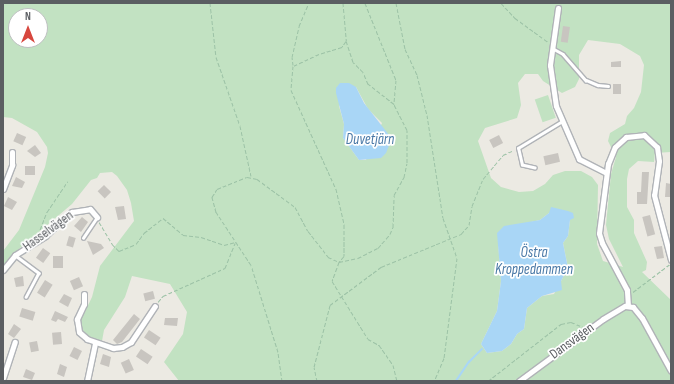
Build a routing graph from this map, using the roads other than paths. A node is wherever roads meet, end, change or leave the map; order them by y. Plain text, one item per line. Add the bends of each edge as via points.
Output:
1 (558, 8) dead end
2 (554, 47) junction
3 (608, 86) dead end
4 (561, 122) junction
5 (12, 152) dead end
6 (535, 168) dead end
7 (606, 173) junction
8 (3, 190) edge
9 (97, 217) joint
10 (83, 238) dead end
11 (15, 255) junction
12 (671, 260) edge
13 (3, 270) edge
14 (84, 294) dead end
15 (26, 297) dead end
16 (156, 306) road end
17 (628, 306) junction
18 (15, 342) dead end
19 (95, 343) junction
20 (671, 371) edge
21 (3, 378) edge
22 (86, 381) edge
23 (519, 381) edge

1 - 2 street
2 - 3 lane via 586,80 598,86
2 - 4 street via 550,79
4 - 6 lane via 518,150 522,165
4 - 7 street via 578,159
5 - 8 street via 12,165
7 - 12 street via 611,154 622,139 640,134 654,142 659,161 654,195
7 - 17 street via 599,233 629,295
9 - 10 lane
9 - 11 street, Hasselvägen via 93,210 78,209 64,217 35,243
11 - 13 street, Hasselvägen
11 - 15 lane via 39,273
14 - 19 street via 84,304 77,327 82,336
16 - 19 street via 126,346 112,348
17 - 20 street via 633,307 642,318
17 - 23 street, Dansvägen via 618,309
18 - 21 street
19 - 22 street

